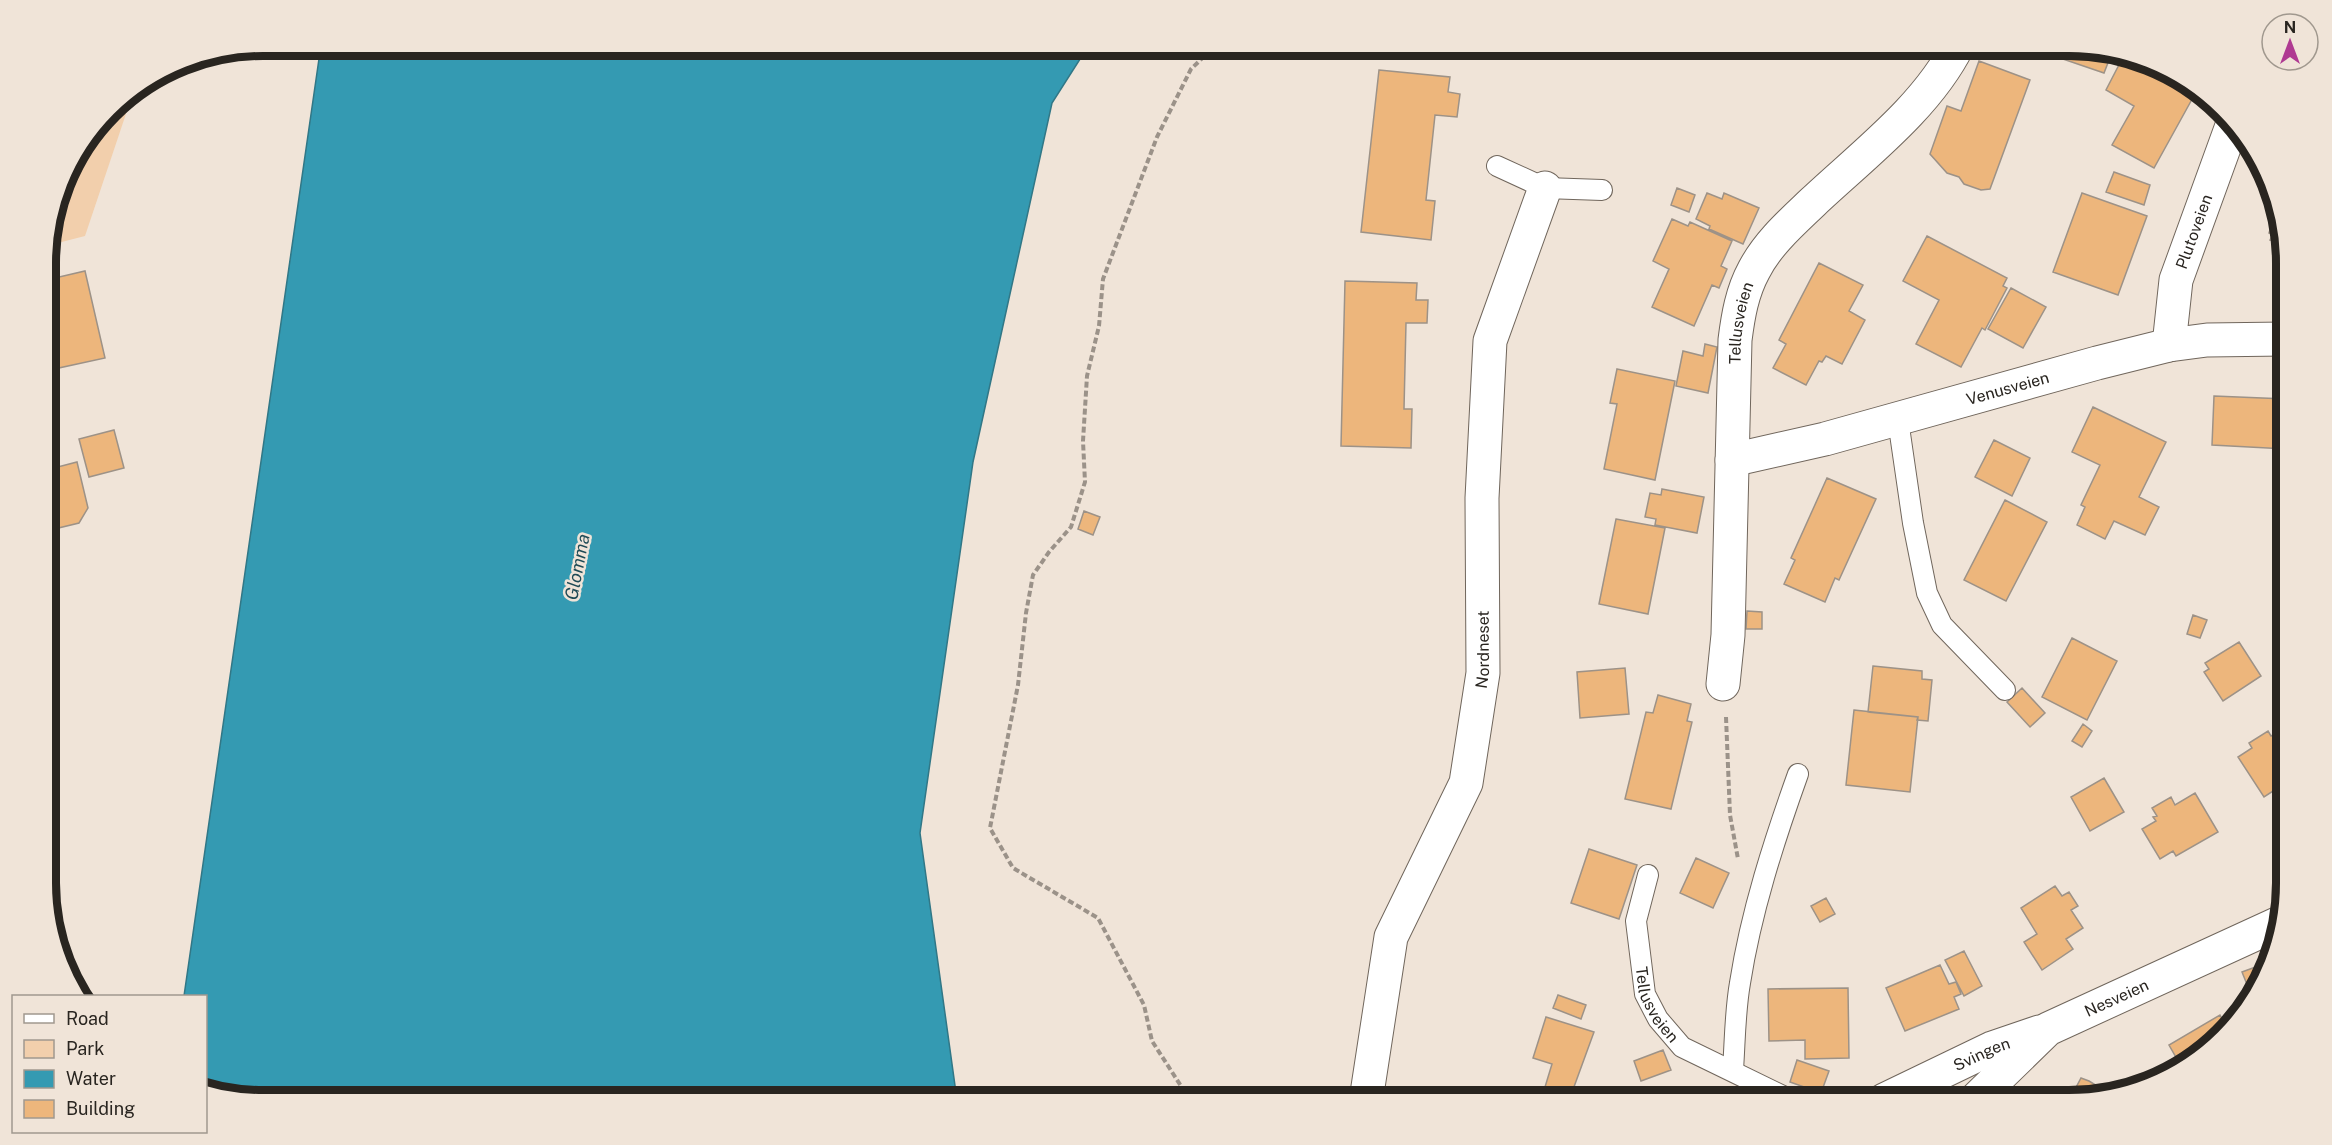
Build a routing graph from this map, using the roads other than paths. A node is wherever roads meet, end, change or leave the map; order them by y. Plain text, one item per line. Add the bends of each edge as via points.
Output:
1 (1952, 56) edge
2 (2230, 131) edge
3 (1497, 166) dead end
4 (1545, 188) junction
5 (1602, 190) dead end
6 (2277, 339) edge
7 (2169, 345) junction
8 (1898, 420) junction
9 (1732, 460) junction
10 (1723, 684) road end
11 (2005, 690) dead end
12 (1798, 774) dead end
13 (1648, 875) dead end
14 (2272, 926) edge
15 (2048, 1029) junction
16 (1733, 1070) junction
17 (1368, 1089) edge
18 (1770, 1089) edge
19 (1907, 1089) edge
20 (1986, 1089) edge

1 - 9 street, Tellusveien via 1919,102 1783,230 1752,273 1735,340
2 - 7 street, Plutoveien via 2176,280
3 - 4 lane
4 - 5 lane
4 - 17 street, Nordneset via 1490,341 1482,498 1483,673 1466,783 1392,937
6 - 7 street, Venusveien
7 - 8 street, Venusveien
8 - 9 street, Venusveien
8 - 11 lane via 1927,593 1942,625
9 - 10 street, Tellusveien via 1728,636
12 - 16 lane via 1749,937 1739,984
13 - 16 lane, Tellusveien via 1636,921 1645,994 1658,1019 1682,1047
14 - 15 street, Nesveien
15 - 19 street, Svingen via 1992,1048
15 - 20 street, Nesveien
16 - 18 lane, Tellusveien

